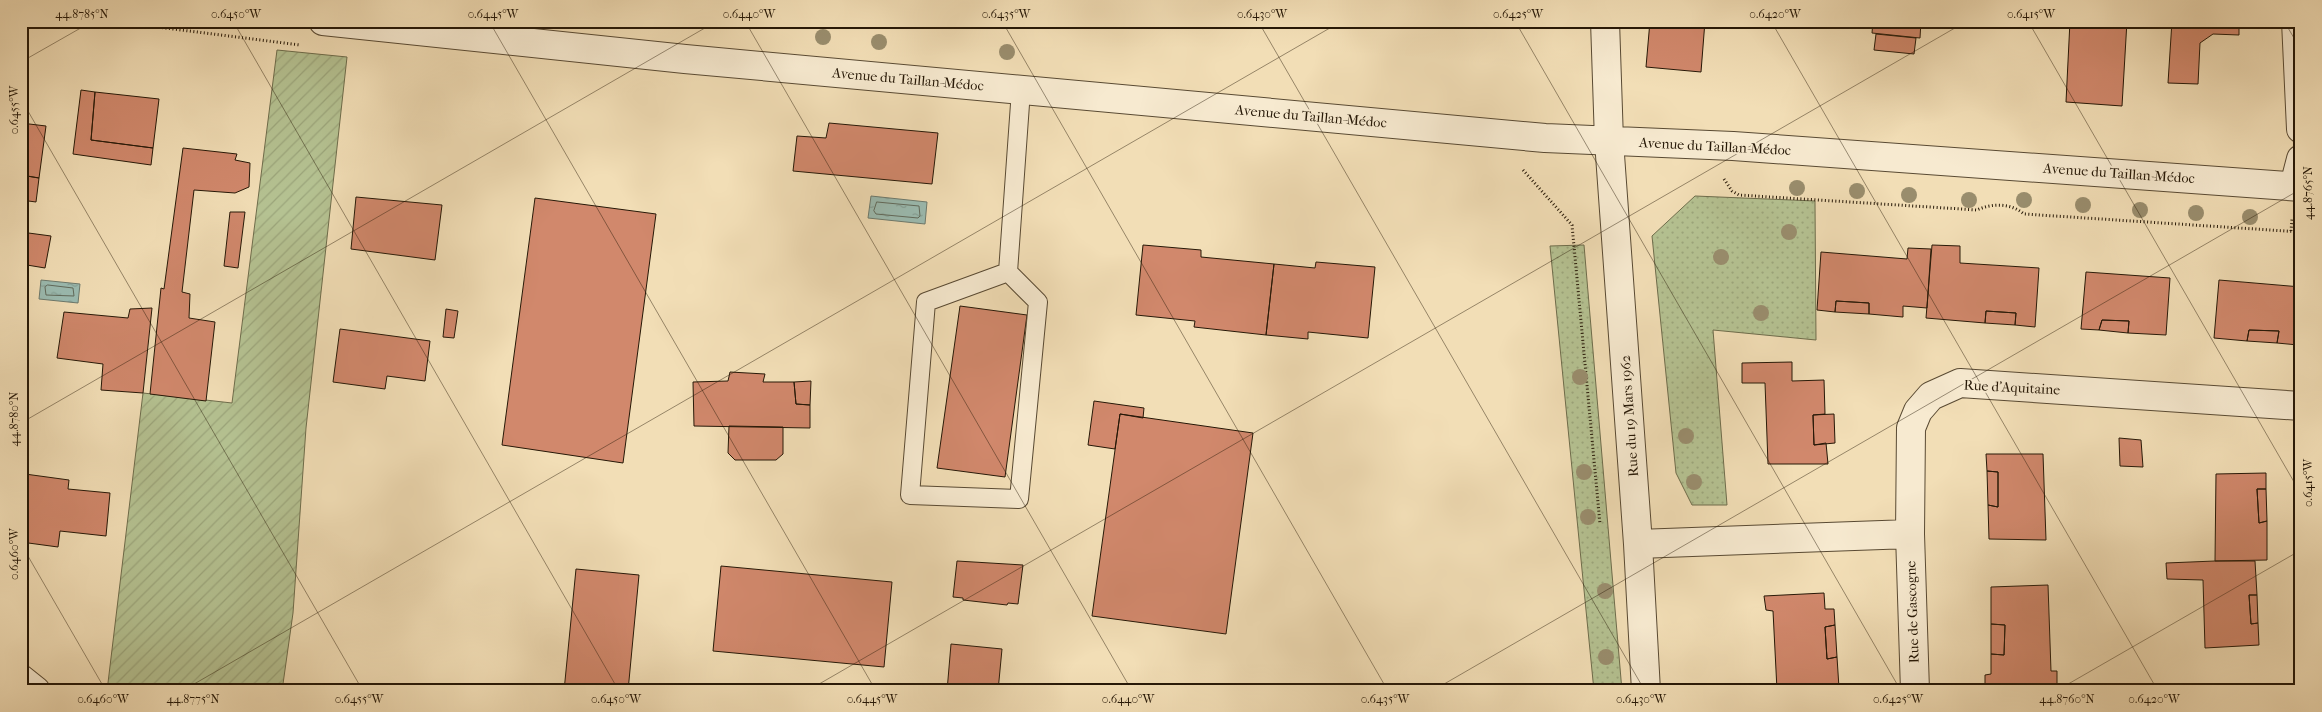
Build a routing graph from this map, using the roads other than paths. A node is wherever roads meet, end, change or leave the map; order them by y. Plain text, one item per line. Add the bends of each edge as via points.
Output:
1 (323, 21) edge
2 (1605, 21) edge
3 (2296, 21) edge
4 (1020, 90) junction
5 (2301, 128) edge
6 (1609, 141) junction
7 (2301, 159) edge
8 (2297, 187) edge
9 (1008, 272) junction
10 (2301, 406) edge
11 (1910, 534) junction
12 (1638, 544) junction
13 (21, 679) edge
14 (36, 691) edge
15 (1646, 691) edge
16 (1915, 691) edge

1 - 4 street, Avenue du Taillan-Médoc
2 - 6 street, Rue du 19 Mars 1962
3 - 5 street
4 - 6 street, Avenue du Taillan-Médoc via 1545,138
4 - 9 lane
6 - 8 street, Avenue du Taillan-Médoc via 1938,159
6 - 12 street, Rue du 19 Mars 1962
7 - 8 street
9 - 9 lane via 926,302 910,495 1018,499 1038,302
10 - 11 street, Rue d'Aquitaine via 1960,383 1932,396 1918,411 1911,428
11 - 12 street
11 - 16 street, Rue de Gascogne
12 - 15 street, Rue du 19 Mars 1962
13 - 14 street

